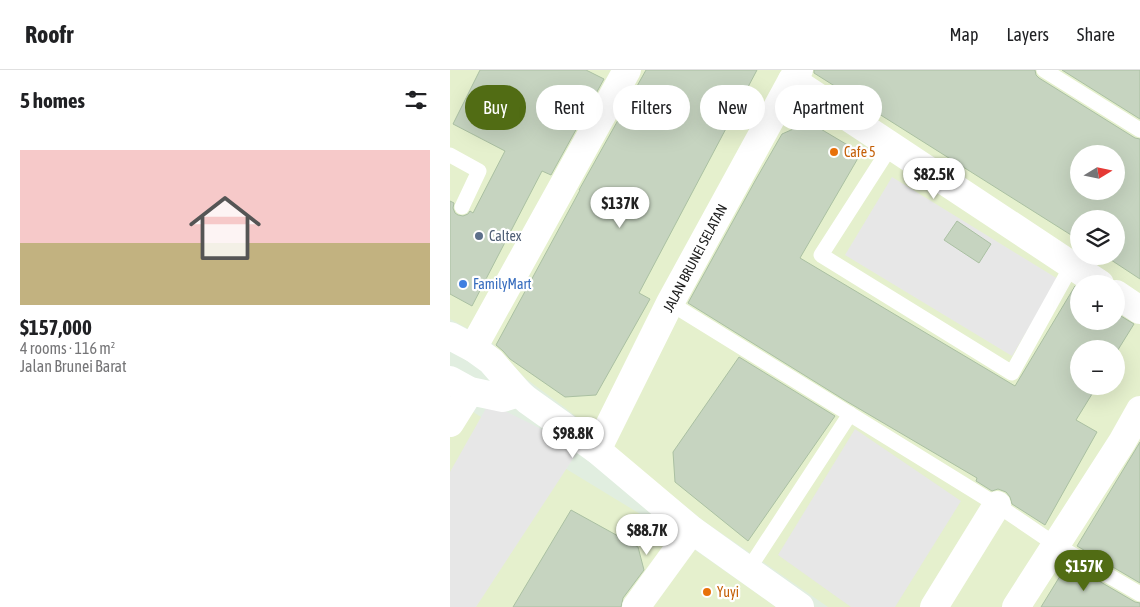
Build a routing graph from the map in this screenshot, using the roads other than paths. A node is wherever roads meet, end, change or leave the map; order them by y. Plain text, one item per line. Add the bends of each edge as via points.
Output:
1 (627, 70) edge
2 (1044, 70) edge
3 (796, 75) edge
4 (1140, 130) edge
5 (891, 146) junction
6 (450, 155) edge
7 (462, 207) dead end
8 (1070, 264) edge
9 (1072, 265) joint
10 (1087, 275) edge
11 (1125, 300) edge
12 (670, 303) junction
13 (1140, 310) edge
14 (461, 342) edge
15 (460, 385) edge
16 (519, 393) junction
17 (1140, 410) edge
18 (850, 414) junction
19 (450, 423) edge
20 (597, 450) junction
21 (997, 505) junction
22 (692, 530) junction
23 (1056, 545) junction
24 (748, 570) junction
25 (1140, 594) edge
26 (636, 607) edge
27 (800, 607) edge
28 (934, 607) edge
29 (1016, 607) edge

1 - 14 street
2 - 4 lane
3 - 5 street
3 - 12 street, JALAN BRUNEI SELATAN
5 - 8 street
5 - 9 lane via 822,255 1012,372
6 - 7 lane via 478,171
9 - 10 street
11 - 13 street
12 - 18 lane
12 - 20 street, JALAN BRUNEI SELATAN
14 - 16 street via 492,361
15 - 16 street via 503,398
15 - 19 street
16 - 20 street
17 - 23 street
18 - 21 lane
18 - 24 lane
20 - 22 street
21 - 23 lane
21 - 28 street
22 - 24 street
22 - 26 street
23 - 25 lane
23 - 29 street
24 - 27 street

